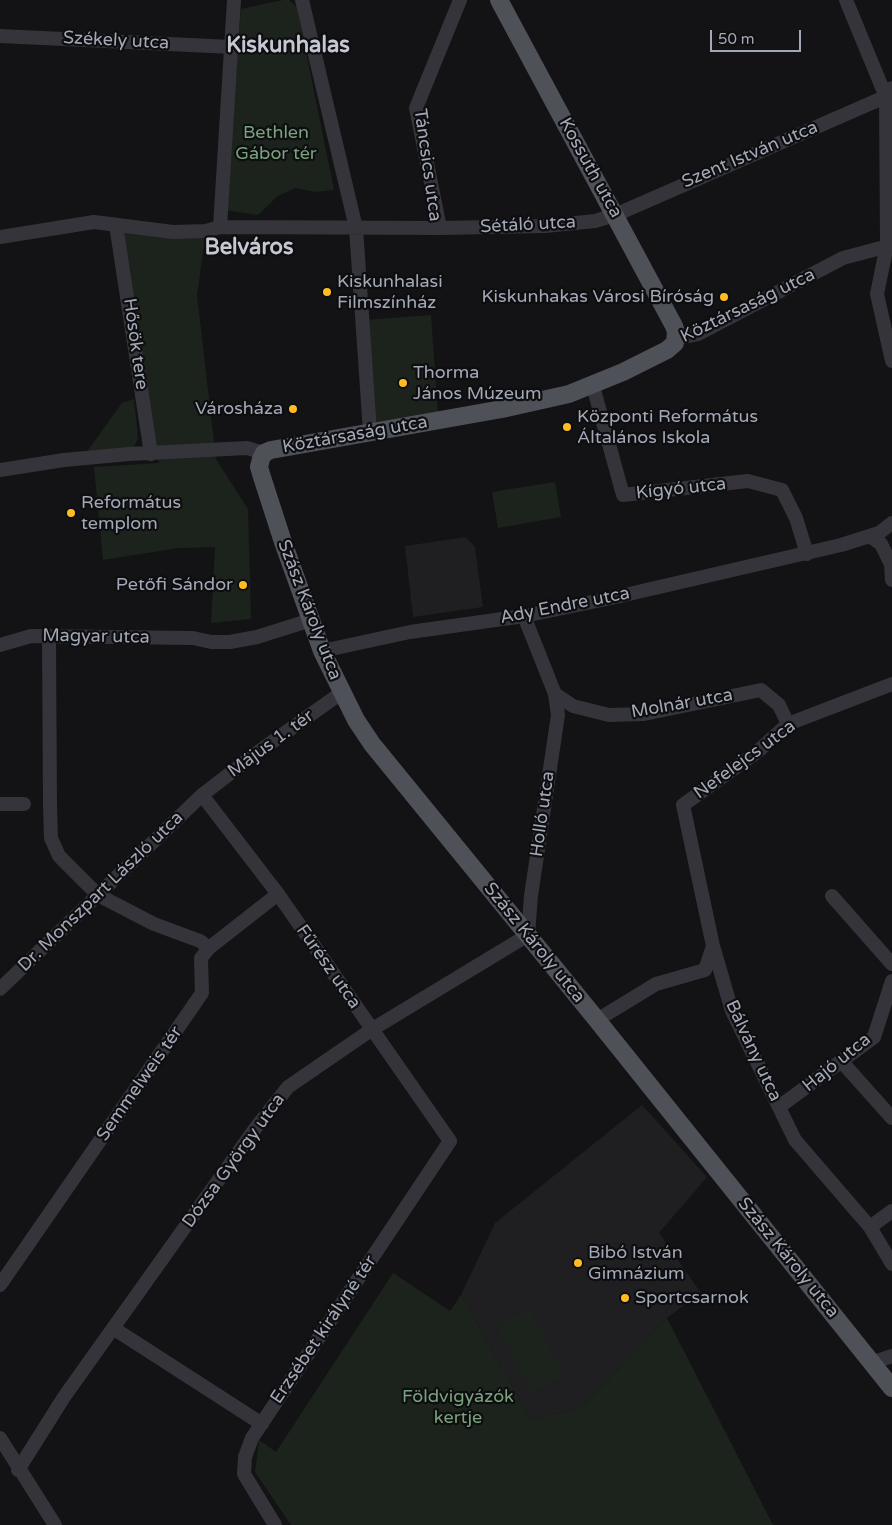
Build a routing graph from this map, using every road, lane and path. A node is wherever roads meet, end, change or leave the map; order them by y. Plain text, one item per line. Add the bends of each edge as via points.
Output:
1 (235, 0) edge
2 (302, 0) edge
3 (460, 0) edge
4 (499, 0) edge
5 (846, 0) edge
6 (0, 36) edge
7 (232, 46) junction
8 (888, 94) edge
9 (615, 215) junction
10 (116, 225) junction
11 (220, 227) junction
12 (356, 228) junction
13 (440, 228) junction
14 (0, 236) edge
15 (889, 245) edge
16 (677, 338) junction
17 (892, 361) edge
18 (593, 386) junction
19 (370, 432) junction
20 (151, 454) junction
21 (264, 454) junction
22 (0, 470) edge
23 (892, 523) edge
24 (874, 534) junction
25 (807, 554) junction
26 (892, 564) edge
27 (892, 580) edge
28 (524, 616) junction
29 (311, 620) junction
30 (50, 636) junction
31 (0, 645) edge
32 (322, 651) junction
33 (892, 684) edge
34 (341, 693) junction
35 (556, 694) junction
36 (788, 724) junction
37 (202, 795) junction
38 (0, 804) edge
39 (24, 804) dead end
40 (683, 805) joint
41 (278, 894) junction
42 (98, 895) junction
43 (832, 896) dead end
44 (528, 935) junction
45 (713, 946) junction
46 (209, 948) junction
47 (892, 964) edge
48 (892, 981) edge
49 (0, 989) edge
50 (597, 1020) junction
51 (371, 1030) junction
52 (842, 1062) junction
53 (779, 1107) junction
54 (892, 1118) edge
55 (450, 1141) joint
56 (892, 1211) edge
57 (870, 1227) junction
58 (892, 1264) edge
59 (0, 1285) edge
60 (113, 1328) junction
61 (892, 1356) edge
62 (872, 1362) junction
63 (892, 1388) edge
64 (262, 1424) junction
65 (0, 1438) edge
66 (18, 1470) junction
67 (55, 1525) edge
68 (275, 1525) edge

1 - 7 street
2 - 12 street
3 - 13 street, Táncsics utca via 416,108
4 - 9 main road, Kossuth utca
5 - 8 street
6 - 7 street, Székely utca
7 - 11 street
8 - 9 street, Szent István utca
8 - 15 street
9 - 13 street, Sétáló utca via 595,221 545,226
9 - 16 main road, Kossuth utca via 674,326
10 - 11 street via 173,232
10 - 14 street via 94,222
10 - 20 street, Hősök tere
11 - 12 street
12 - 13 street, Táncsics utca
12 - 19 street
15 - 16 street, Köztársaság utca via 843,258 698,334
15 - 17 street via 877,294
16 - 18 main road, Köztársaság utca via 667,350
18 - 19 main road, Köztársaság utca via 502,409
18 - 25 street, Kígyó utca via 624,495 748,481 782,490 796,518
19 - 21 main road, Köztársaság utca via 282,447
20 - 21 street via 247,448
20 - 22 street via 72,459
21 - 29 main road, Szász Károly utca via 259,467
23 - 24 street
24 - 25 street, Ady Endre utca
24 - 26 street
25 - 28 street, Ady Endre utca
26 - 27 street
28 - 32 street, Ady Endre utca via 410,632
28 - 35 street
29 - 30 street, Magyar utca via 237,641
29 - 32 main road, Szász Károly utca
30 - 31 street, Magyar utca via 31,636
30 - 42 street via 51,838 59,856
32 - 34 main road, Szász Károly utca
33 - 36 street, Nefelejcs utca
34 - 37 street, Május 1. tér
34 - 44 main road, Szász Károly utca via 372,744
35 - 36 street, Molnár utca via 573,706 609,715 644,714 761,690 779,705
35 - 44 street, Holló utca via 558,715
36 - 40 street, Nefelejcs utca via 758,752
37 - 41 street, Fűrész utca
37 - 42 street, Dr. Monszpart László utca
38 - 39 street
40 - 45 street, Bálvány utca
41 - 46 street
41 - 51 street, Fűrész utca
42 - 46 street
42 - 49 street, Dr. Monszpart László utca
43 - 47 street
44 - 50 main road, Szász Károly utca
44 - 51 street, Dózsa György utca
45 - 50 street via 705,970 656,984
45 - 53 street, Bálvány utca via 732,1011
46 - 59 street, Semmelweis tér via 201,958 202,993
48 - 52 street, Hajó utca via 874,1037
50 - 62 main road, Szász Károly utca
51 - 55 street, Fűrész utca
51 - 60 street, Dózsa György utca via 288,1087
52 - 53 street, Hajó utca
52 - 54 street
53 - 57 street, Bálvány utca via 795,1140
55 - 64 street, Erzsébet királyné tér
56 - 57 street
57 - 58 street, Bálvány utca
60 - 64 street
60 - 66 street, Dózsa György utca
61 - 62 street
62 - 63 main road, Szász Károly utca
64 - 68 street, Erzsébet királyné tér via 252,1438 243,1467 244,1474
65 - 66 street
66 - 67 street

